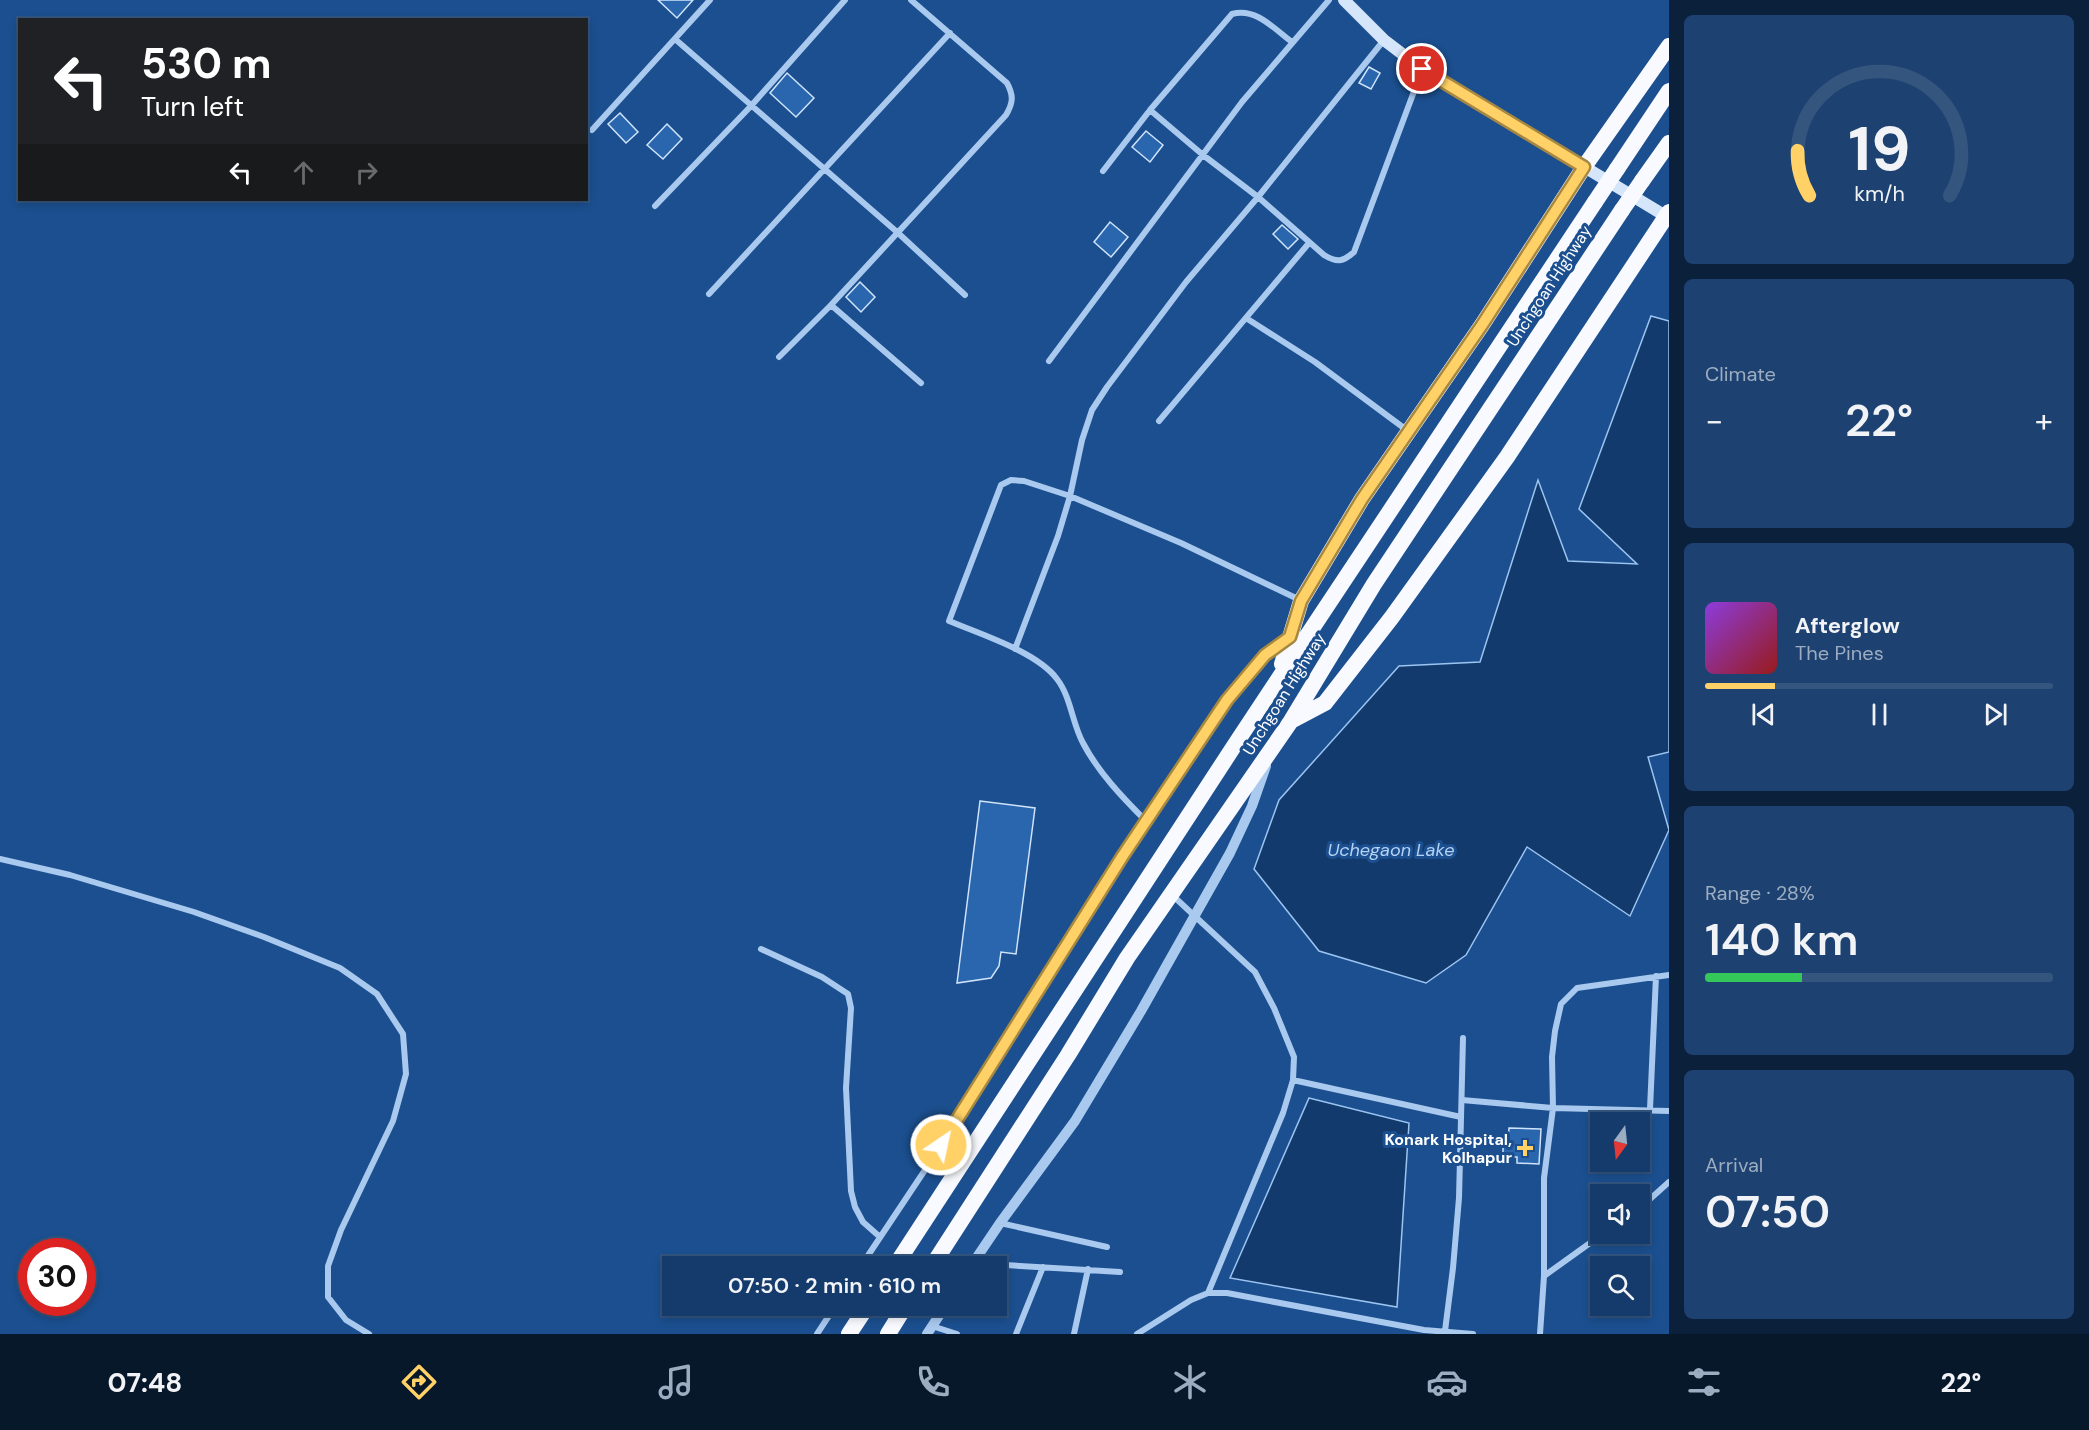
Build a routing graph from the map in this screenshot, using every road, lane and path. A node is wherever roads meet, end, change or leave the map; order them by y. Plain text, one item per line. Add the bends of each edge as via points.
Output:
1 (710, 0) edge
2 (846, 0) edge
3 (911, 0) edge
4 (1329, 0) edge
5 (1344, 0) edge
6 (950, 33) junction
7 (675, 39) junction
8 (1384, 40) junction
9 (1292, 42) junction
10 (1669, 46) edge
11 (1422, 69) junction
12 (1669, 91) edge
13 (751, 106) junction
14 (1150, 110) junction
15 (592, 130) dead end
16 (1669, 143) edge
17 (1203, 155) junction
18 (1584, 167) junction
19 (826, 169) junction
20 (1103, 171) dead end
21 (1258, 197) junction
22 (655, 206) dead end
23 (1668, 216) edge
24 (897, 231) junction
25 (1309, 243) junction
26 (709, 294) dead end
27 (965, 295) dead end
28 (831, 304) junction
29 (1246, 318) junction
30 (779, 357) dead end
31 (1049, 361) dead end
32 (921, 383) dead end
33 (1159, 421) dead end
34 (1408, 432) junction
35 (1070, 496) junction
36 (1301, 601) junction
37 (1290, 637) junction
38 (1015, 649) junction
39 (1277, 682) junction
40 (1291, 721) junction
41 (1272, 748) junction
42 (1146, 821) junction
43 (0, 859) edge
44 (1171, 894) junction
45 (1195, 915) junction
46 (761, 949) dead end
47 (1669, 975) edge
48 (1656, 976) junction
49 (1463, 1038) dead end
50 (1293, 1080) junction
51 (1462, 1100) junction
52 (1553, 1108) junction
53 (1650, 1109) junction
54 (1669, 1111) edge
55 (1461, 1117) junction
56 (1669, 1182) edge
57 (1650, 1199) edge
58 (1000, 1223) junction
59 (879, 1237) junction
60 (1590, 1243) edge
61 (1107, 1247) dead end
62 (867, 1256) edge
63 (902, 1256) edge
64 (938, 1256) edge
65 (978, 1256) edge
66 (1007, 1266) edge
67 (1043, 1267) junction
68 (1088, 1269) junction
69 (1120, 1272) dead end
70 (1544, 1276) junction
71 (1208, 1293) junction
72 (829, 1316) edge
73 (861, 1316) edge
74 (899, 1316) edge
75 (939, 1316) edge
76 (929, 1330) edge
77 (1445, 1331) junction
78 (1424, 1332) edge
79 (369, 1334) edge
80 (817, 1334) edge
81 (849, 1334) edge
82 (888, 1334) edge
83 (957, 1334) edge
84 (1016, 1334) edge
85 (1074, 1334) edge
86 (1137, 1334) edge
87 (1473, 1334) edge
88 (1540, 1334) edge

1 - 7 street
2 - 13 street
3 - 6 street
4 - 9 street
5 - 8 main road
6 - 19 street
6 - 24 street via 1007,83 1013,95 1011,106
7 - 13 street
7 - 15 street
8 - 11 main road
8 - 21 street
9 - 14 street via 1255,15 1244,11 1232,14
9 - 17 street
10 - 18 highway
11 - 18 main road
11 - 25 street via 1354,252 1345,261 1334,261
12 - 39 highway, bridge
13 - 19 street
13 - 22 street
14 - 17 street
14 - 20 street
16 - 40 highway, Unchgoan Highway, bridge via 1374,584
17 - 21 street
17 - 31 street
18 - 23 main road
18 - 34 highway
19 - 24 street
19 - 26 street
21 - 25 street
21 - 35 street via 1186,282 1092,410
23 - 40 highway via 1507,458 1392,617 1325,703
24 - 27 street
24 - 28 street
25 - 29 street
28 - 30 street
28 - 32 street
29 - 33 street
29 - 34 street via 1315,362
34 - 36 highway via 1362,499
35 - 36 street
35 - 38 street
35 - 38 street via 1024,481 1011,480 1001,486 949,621
36 - 37 highway
37 - 39 highway
37 - 42 street via 1265,655 1227,700
38 - 42 street via 1057,678 1083,743 1123,798
39 - 63 highway
40 - 41 highway, Unchgoan Highway
41 - 44 highway, Unchgoan Highway
41 - 45 street via 1252,806
42 - 59 street via 965,1110
43 - 79 street via 70,875 264,937 340,968 377,994 403,1034 406,1074 393,1120 340,1230 328,1266 328,1298 346,1320
44 - 45 street
44 - 64 highway, Unchgoan Highway
45 - 50 street via 1255,972 1294,1058
45 - 58 street via 1075,1121
46 - 59 street via 822,977 848,994 851,1008 846,1088 851,1191 859,1215
47 - 48 street
48 - 52 street via 1577,988 1561,1004 1552,1057
48 - 53 street
49 - 51 street
50 - 55 street
50 - 71 street
51 - 52 street
51 - 55 street
52 - 53 street
52 - 70 street via 1544,1178
53 - 54 street
55 - 77 street via 1459,1198
56 - 57 street
58 - 61 street
58 - 65 street
59 - 62 street
60 - 70 street
66 - 67 street
67 - 68 street
67 - 84 street
68 - 69 street
68 - 85 street
70 - 88 street
71 - 78 street via 1227,1293
71 - 86 street
72 - 80 street
73 - 81 highway
74 - 82 highway
75 - 76 street
76 - 83 street
77 - 78 street
77 - 87 street

